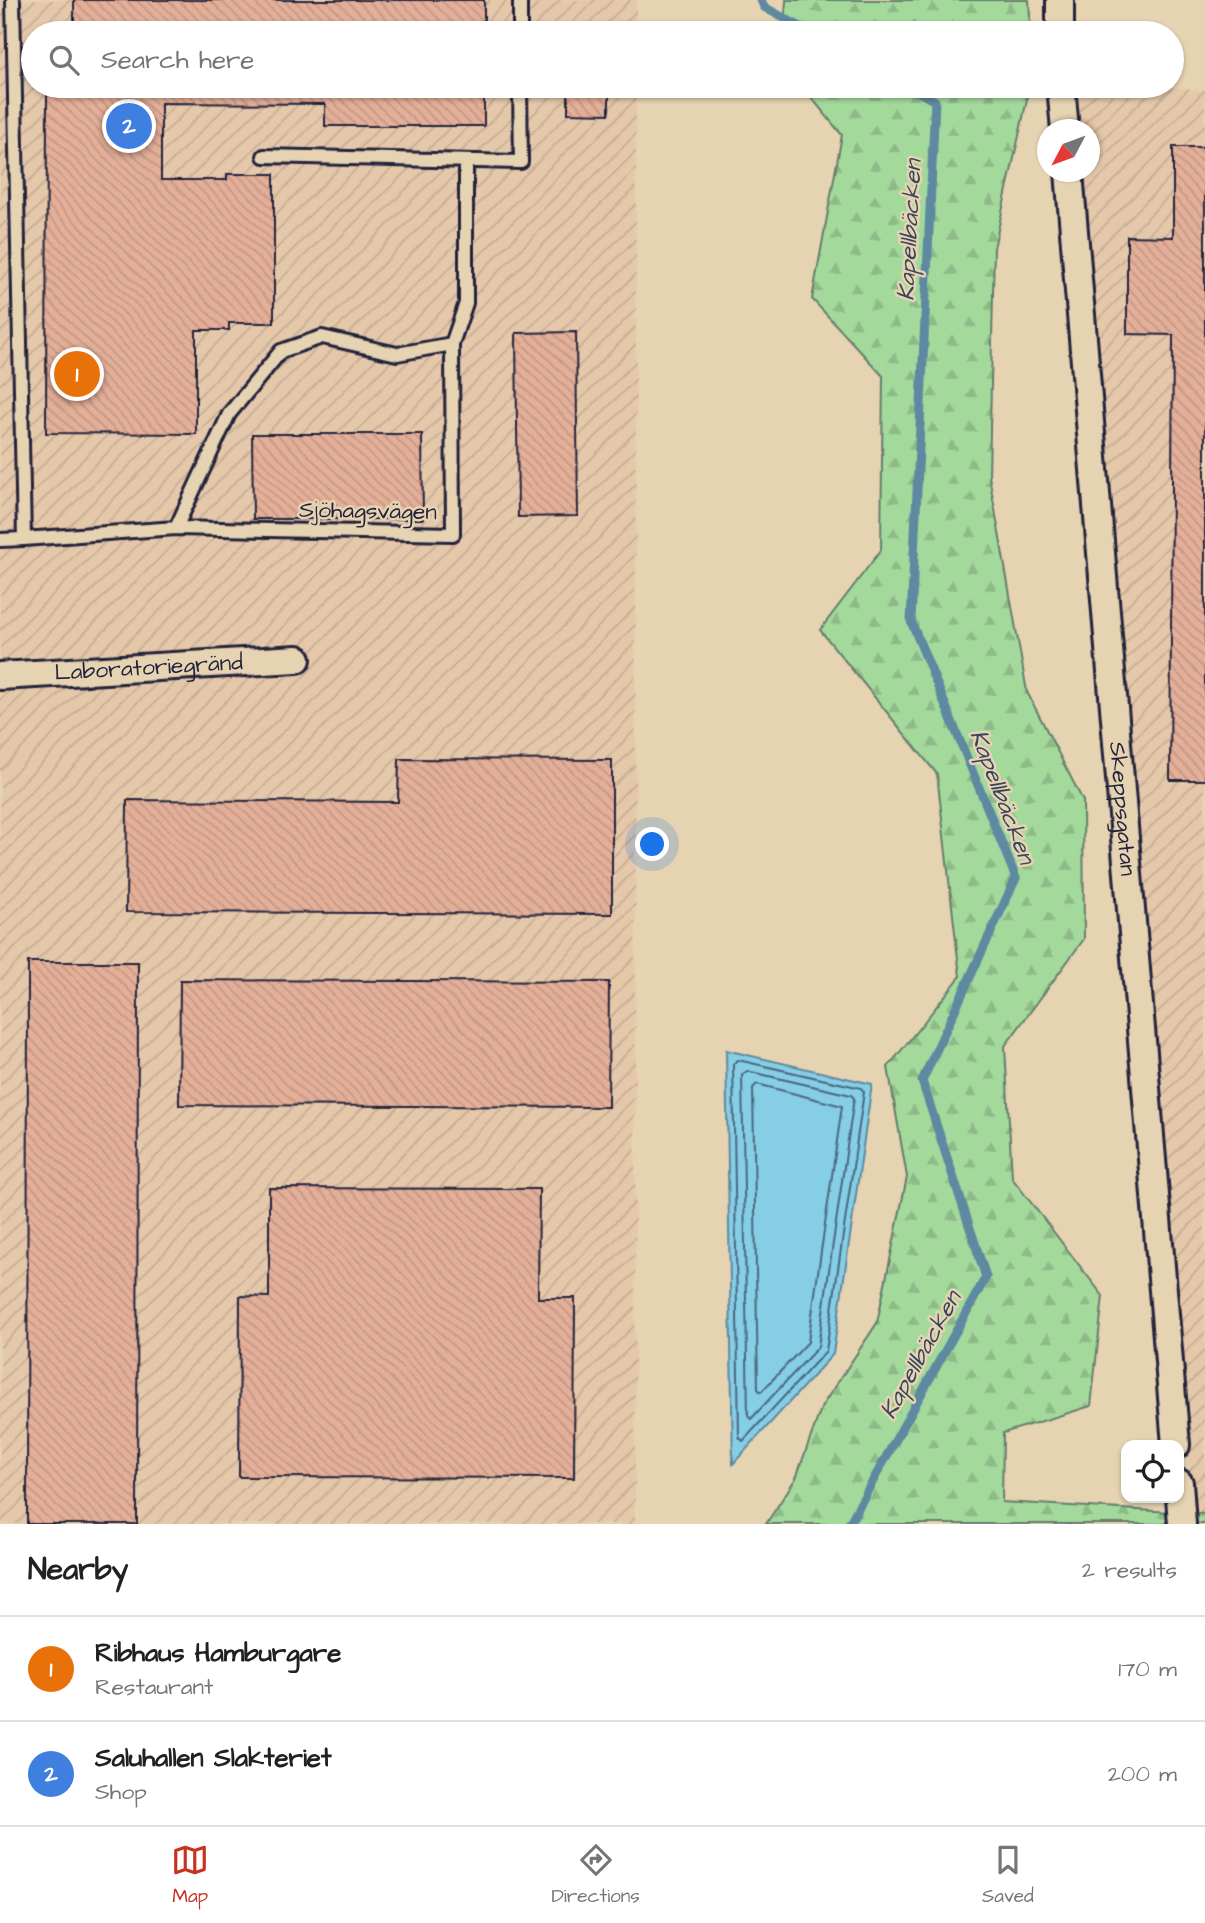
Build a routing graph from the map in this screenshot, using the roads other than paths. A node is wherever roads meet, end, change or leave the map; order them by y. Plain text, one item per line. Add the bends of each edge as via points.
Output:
1 (13, 0) edge
2 (520, 0) edge
3 (1060, 0) edge
4 (520, 21) edge
5 (1060, 21) edge
6 (520, 98) edge
7 (1062, 98) edge
8 (1064, 119) edge
9 (264, 156) dead end
10 (466, 162) junction
11 (1070, 182) edge
12 (452, 344) junction
13 (176, 528) junction
14 (24, 539) junction
15 (0, 540) edge
16 (297, 659) dead end
17 (0, 676) edge
18 (1176, 1440) edge
19 (1180, 1503) edge
20 (1182, 1524) edge

1 - 14 lane
2 - 4 lane
3 - 5 street
6 - 10 lane via 521,162
7 - 8 street
9 - 10 lane
10 - 12 lane, Sjöhagsvägen via 466,303
11 - 18 street, Skeppsgatan
12 - 13 lane via 397,354 322,337 281,351 229,414
12 - 13 lane, Sjöhagsvägen via 453,534
13 - 14 lane, Sjöhagsvägen
14 - 15 lane, Sjöhagsvägen
16 - 17 street, Laboratoriegränd
19 - 20 street

